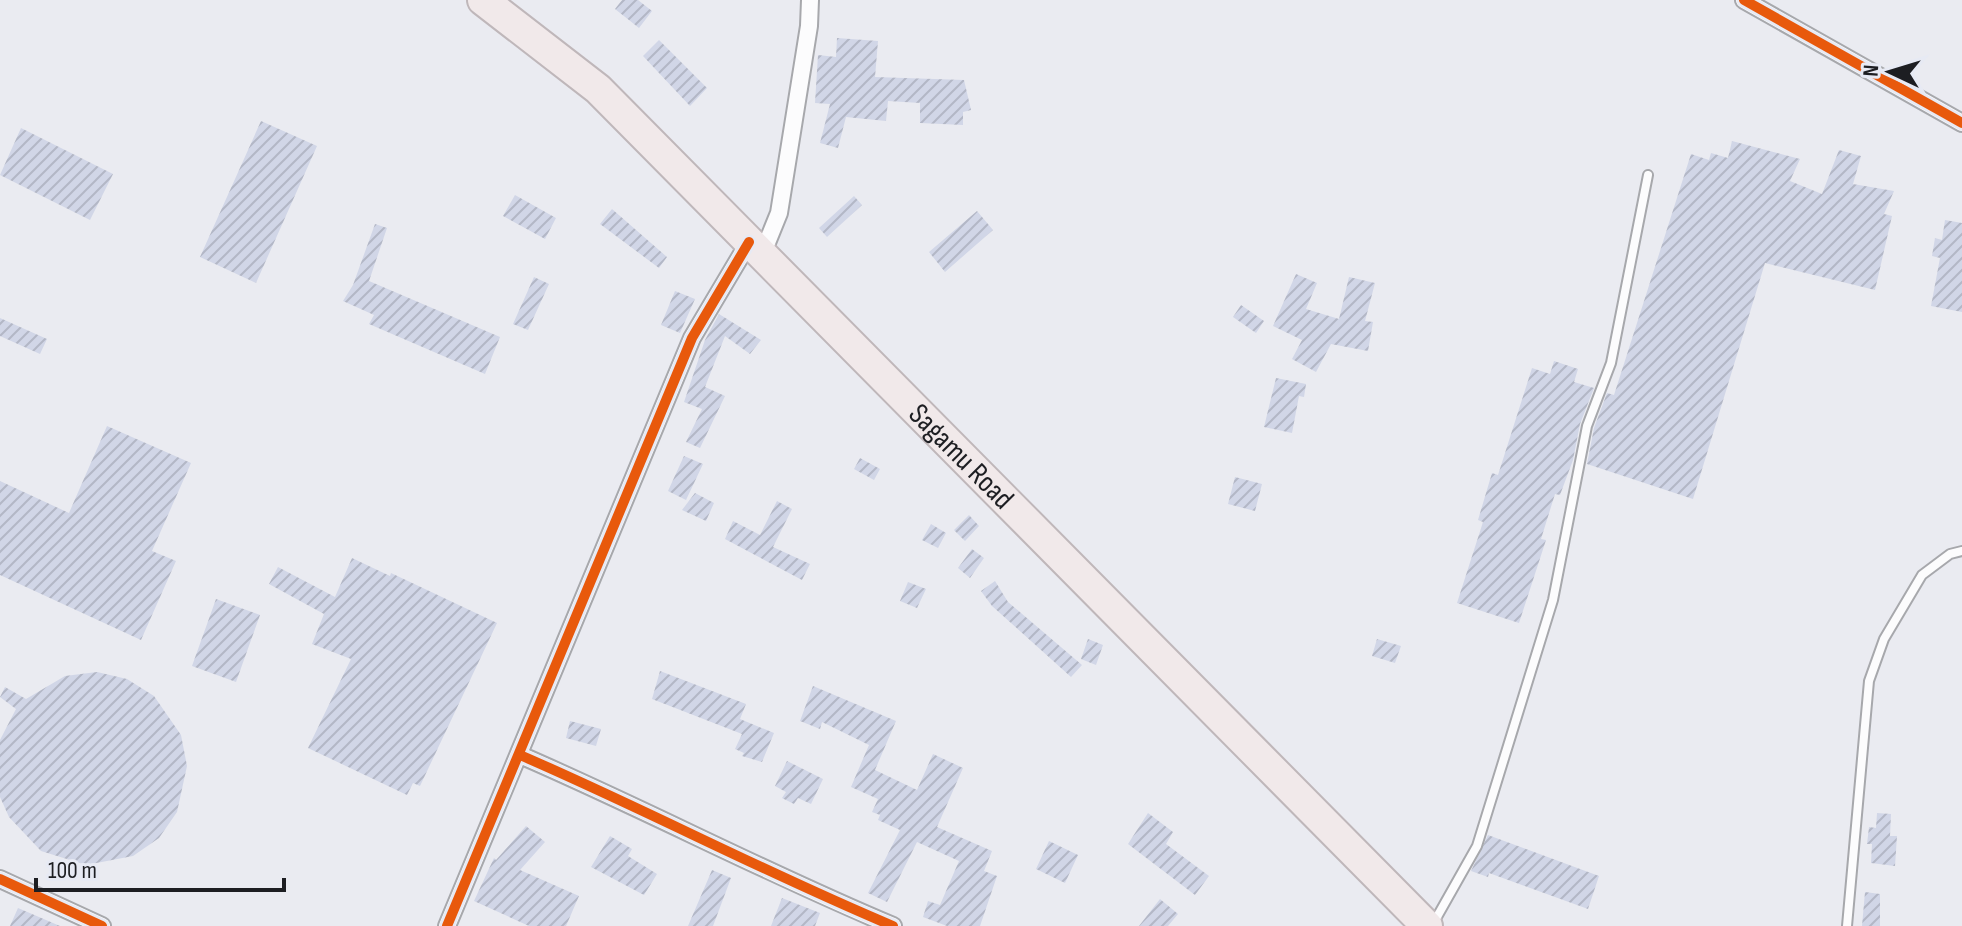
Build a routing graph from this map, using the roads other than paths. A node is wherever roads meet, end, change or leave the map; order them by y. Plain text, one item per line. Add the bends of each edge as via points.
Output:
1 (483, 0) edge
2 (810, 0) edge
3 (1744, 0) edge
4 (1962, 123) edge
5 (1648, 175) dead end
6 (756, 248) junction
7 (1962, 551) edge
8 (520, 755) junction
9 (0, 879) edge
10 (102, 926) edge
11 (447, 926) edge
12 (893, 926) edge
13 (1429, 926) edge
14 (1847, 926) edge

1 - 6 highway, Sagamu Road via 598,89
2 - 6 street via 779,213
3 - 4 street
5 - 13 lane via 1611,363 1587,426 1553,600 1477,846
6 - 8 street via 692,338
6 - 13 highway, Sagamu Road
7 - 14 lane via 1922,575 1884,639 1869,681
8 - 11 street
8 - 12 street via 634,805 745,863
9 - 10 street

